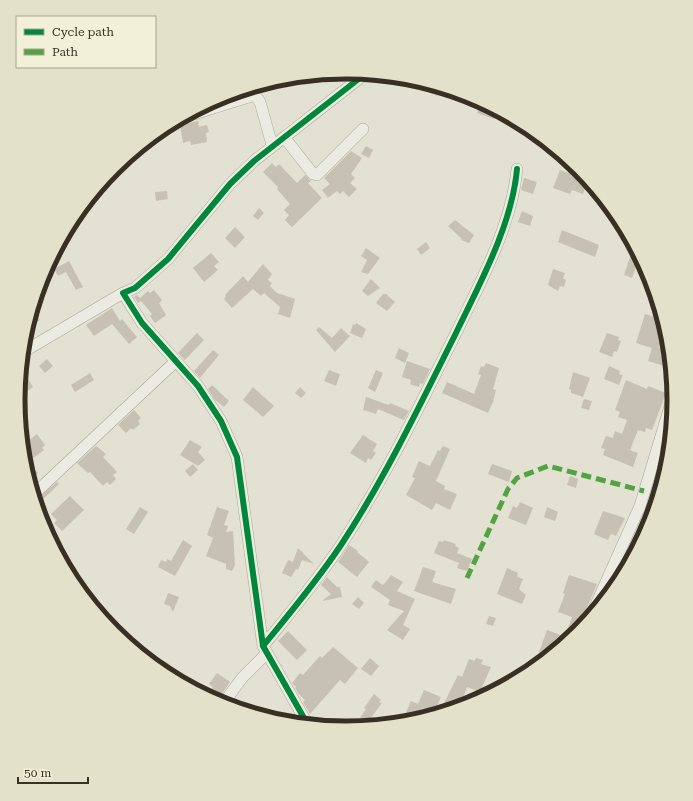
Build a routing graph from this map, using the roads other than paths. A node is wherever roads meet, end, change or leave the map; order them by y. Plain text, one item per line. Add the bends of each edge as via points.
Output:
1 (358, 80) edge
2 (211, 109) edge
3 (363, 128) dead end
4 (284, 137) junction
5 (272, 145) junction
6 (517, 169) dead end
7 (123, 293) junction
8 (30, 348) edge
9 (176, 361) junction
10 (666, 436) edge
11 (38, 490) edge
12 (597, 601) edge
13 (265, 649) junction
14 (226, 699) edge
15 (305, 719) edge

1 - 4 street
2 - 5 street via 255,95 260,102
3 - 4 street via 318,175 313,174
4 - 5 street
5 - 7 street via 230,184 168,259 135,288
6 - 13 street via 515,191 502,230 473,299 395,453 341,545
7 - 8 street
7 - 9 street via 142,323
9 - 11 street
9 - 13 street via 198,386 221,421 237,457
10 - 12 street via 640,506
13 - 14 street
13 - 15 street

